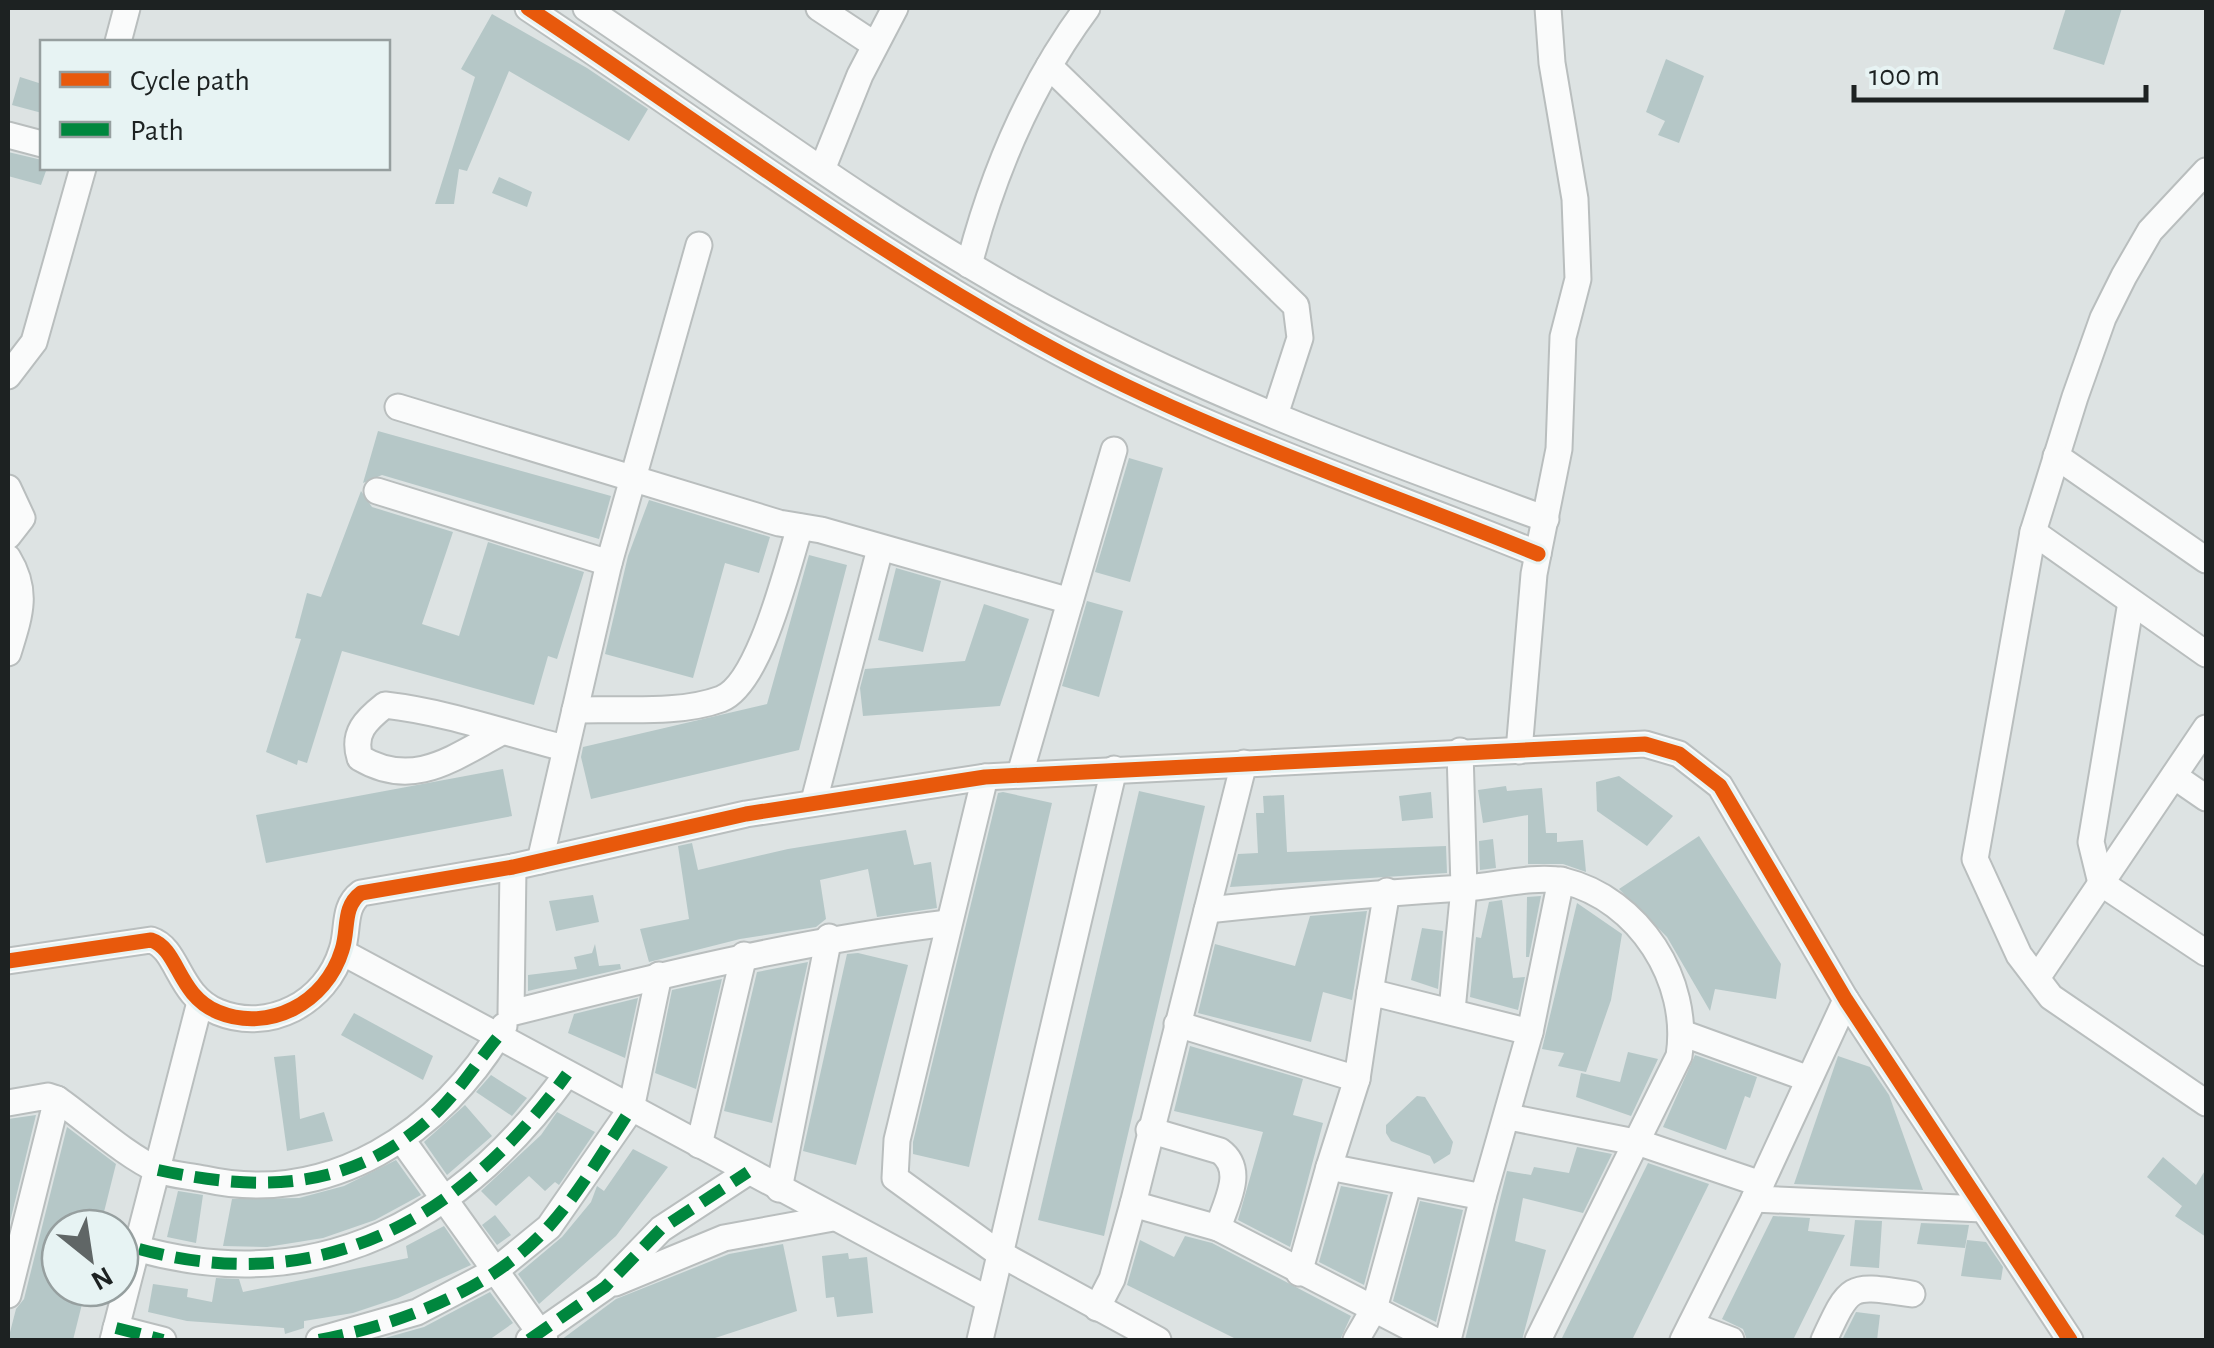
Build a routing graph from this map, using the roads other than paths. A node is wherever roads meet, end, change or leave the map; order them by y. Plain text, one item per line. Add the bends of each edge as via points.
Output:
1 (127, 8) edge
2 (528, 8) edge
3 (586, 8) edge
4 (820, 8) edge
5 (895, 8) edge
6 (1086, 8) edge
7 (1548, 8) edge
8 (119, 40) edge
9 (875, 45) junction
10 (1048, 66) junction
11 (8, 134) edge
12 (40, 143) edge
13 (823, 166) junction
14 (81, 170) edge
15 (2206, 171) edge
16 (699, 245) dead end
17 (969, 265) junction
18 (8, 376) edge
19 (398, 407) dead end
20 (1274, 415) junction
21 (1114, 450) dead end
22 (2056, 456) junction
23 (634, 476) junction
24 (8, 488) edge
25 (377, 491) dead end
26 (1546, 519) junction
27 (800, 527) junction
28 (2033, 532) junction
29 (8, 536) edge
30 (880, 548) junction
31 (1538, 554) junction
32 (8, 558) edge
33 (2206, 560) edge
34 (609, 563) junction
35 (1070, 601) junction
36 (2131, 602) junction
37 (8, 653) edge
38 (2206, 654) edge
39 (575, 710) junction
40 (2206, 728) edge
41 (502, 732) junction
42 (564, 748) junction
43 (1460, 751) junction
44 (1519, 751) junction
45 (1244, 762) junction
46 (1114, 770) junction
47 (1020, 774) junction
48 (2174, 776) junction
49 (986, 777) junction
50 (2206, 798) edge
51 (814, 801) junction
52 (540, 860) junction
53 (513, 867) junction
54 (1562, 880) junction
55 (2102, 883) junction
56 (1464, 888) junction
57 (1388, 890) junction
58 (1207, 910) junction
59 (948, 923) junction
60 (829, 937) junction
61 (342, 952) junction
62 (2206, 954) edge
63 (744, 955) junction
64 (8, 962) edge
65 (660, 975) junction
66 (2036, 978) junction
67 (1370, 992) junction
68 (1846, 1000) junction
69 (200, 1002) junction
70 (1452, 1010) junction
71 (511, 1013) junction
72 (1177, 1024) junction
73 (1530, 1032) junction
74 (1682, 1033) junction
75 (497, 1038) junction
76 (567, 1074) junction
77 (1357, 1079) junction
78 (1810, 1079) junction
79 (57, 1100) junction
80 (8, 1103) edge
81 (2206, 1103) edge
82 (630, 1109) junction
83 (1509, 1117) junction
84 (1149, 1130) junction
85 (402, 1140) junction
86 (1640, 1142) junction
87 (699, 1146) junction
88 (1330, 1167) junction
89 (158, 1170) junction
90 (748, 1172) junction
91 (1408, 1185) junction
92 (779, 1189) junction
93 (1758, 1192) junction
94 (1483, 1198) junction
95 (447, 1200) junction
96 (1133, 1204) junction
97 (1982, 1210) junction
98 (834, 1218) junction
99 (1218, 1228) junction
100 (140, 1245) edge
101 (140, 1249) edge
102 (997, 1252) junction
103 (494, 1271) junction
104 (1300, 1272) junction
105 (606, 1287) junction
106 (1912, 1294) dead end
107 (8, 1295) edge
108 (990, 1300) junction
109 (122, 1308) edge
110 (1097, 1308) junction
111 (1374, 1309) junction
112 (1687, 1333) edge
113 (115, 1334) edge
114 (538, 1338) edge
115 (162, 1340) edge
116 (319, 1340) edge
117 (980, 1340) edge
118 (1158, 1340) edge
119 (1356, 1340) edge
120 (1434, 1340) edge
121 (1448, 1340) edge
122 (1538, 1340) edge
123 (1731, 1340) edge
124 (1824, 1340) edge
125 (2070, 1340) edge

1 - 8 street
2 - 31 street via 908,264 1045,344 1230,434
3 - 13 street
4 - 9 street
5 - 9 street
6 - 10 street
7 - 26 street via 1578,280 1563,337 1558,460
9 - 13 street
10 - 17 street via 1009,144
10 - 20 street via 1296,306 1300,338
11 - 12 street
13 - 17 street
14 - 18 street via 34,342
15 - 22 street via 2150,231 2124,276
16 - 23 street
17 - 20 street via 1119,346
19 - 23 street
20 - 26 street
21 - 35 street
22 - 28 street
22 - 33 street
23 - 27 street
23 - 34 street
24 - 29 street via 22,518
25 - 34 street
26 - 31 street
27 - 30 street
27 - 39 street via 756,656 741,684 724,698
28 - 36 street
28 - 66 street via 1975,859 2019,956
30 - 35 street
30 - 51 street
31 - 44 street
32 - 37 street via 22,600
34 - 39 street
35 - 47 street
36 - 38 street
36 - 55 street via 2091,842
39 - 42 street
40 - 48 street
41 - 41 street via 385,705 364,722 356,745 370,764 404,773 457,760
41 - 42 street
42 - 52 street
43 - 44 street
43 - 45 street
43 - 56 street
44 - 68 street via 1645,744 1694,762 1729,802
45 - 46 street
45 - 58 street
46 - 47 street
46 - 102 street
47 - 49 street
48 - 50 street
48 - 55 street
49 - 51 street
49 - 59 street
51 - 52 street
52 - 53 street
53 - 61 street via 361,893 348,910
53 - 71 street
54 - 56 street
54 - 73 street
54 - 74 street via 1607,898 1648,935
55 - 62 street
55 - 66 street
56 - 57 street
56 - 70 street
57 - 58 street
57 - 67 street
58 - 72 street
59 - 60 street
59 - 102 street via 892,1164 905,1189
60 - 63 street
60 - 92 street
61 - 69 street via 328,980 292,1011 245,1019
61 - 75 street
63 - 65 street
63 - 87 street
64 - 69 street via 151,940 164,946
65 - 71 street
65 - 82 street
66 - 81 street via 2051,998
67 - 70 street
67 - 77 street
68 - 78 street
68 - 97 street
69 - 89 street
70 - 73 street
71 - 75 street
72 - 77 street
72 - 84 street
73 - 83 street
74 - 78 street
74 - 86 street via 1679,1056
75 - 76 street
75 - 85 street via 440,1110
76 - 82 street
76 - 95 street via 510,1146
77 - 88 street
78 - 93 street
79 - 80 street
79 - 89 street
79 - 107 street
82 - 87 street
82 - 103 street via 548,1227
83 - 86 street
83 - 94 street
84 - 96 street
84 - 99 street via 1230,1158 1234,1175
85 - 89 street via 366,1162 290,1183 224,1184
85 - 95 street
86 - 93 street
86 - 122 street
87 - 90 street
88 - 91 street
88 - 104 street
89 - 100 street
90 - 92 street
90 - 105 street via 661,1229
91 - 94 street
91 - 111 street
92 - 98 street
93 - 97 street
93 - 112 street
94 - 121 street
95 - 101 street via 386,1234 328,1254 215,1261
95 - 103 street
96 - 99 street
96 - 110 street
97 - 125 street
98 - 105 street via 724,1238
98 - 108 street
99 - 104 street
102 - 108 street
102 - 110 street
103 - 114 street
103 - 116 street via 417,1312
104 - 111 street
105 - 114 street
106 - 124 street via 1853,1291
108 - 117 street
109 - 113 street
110 - 118 street
111 - 119 street
111 - 120 street
112 - 123 street
113 - 115 street

